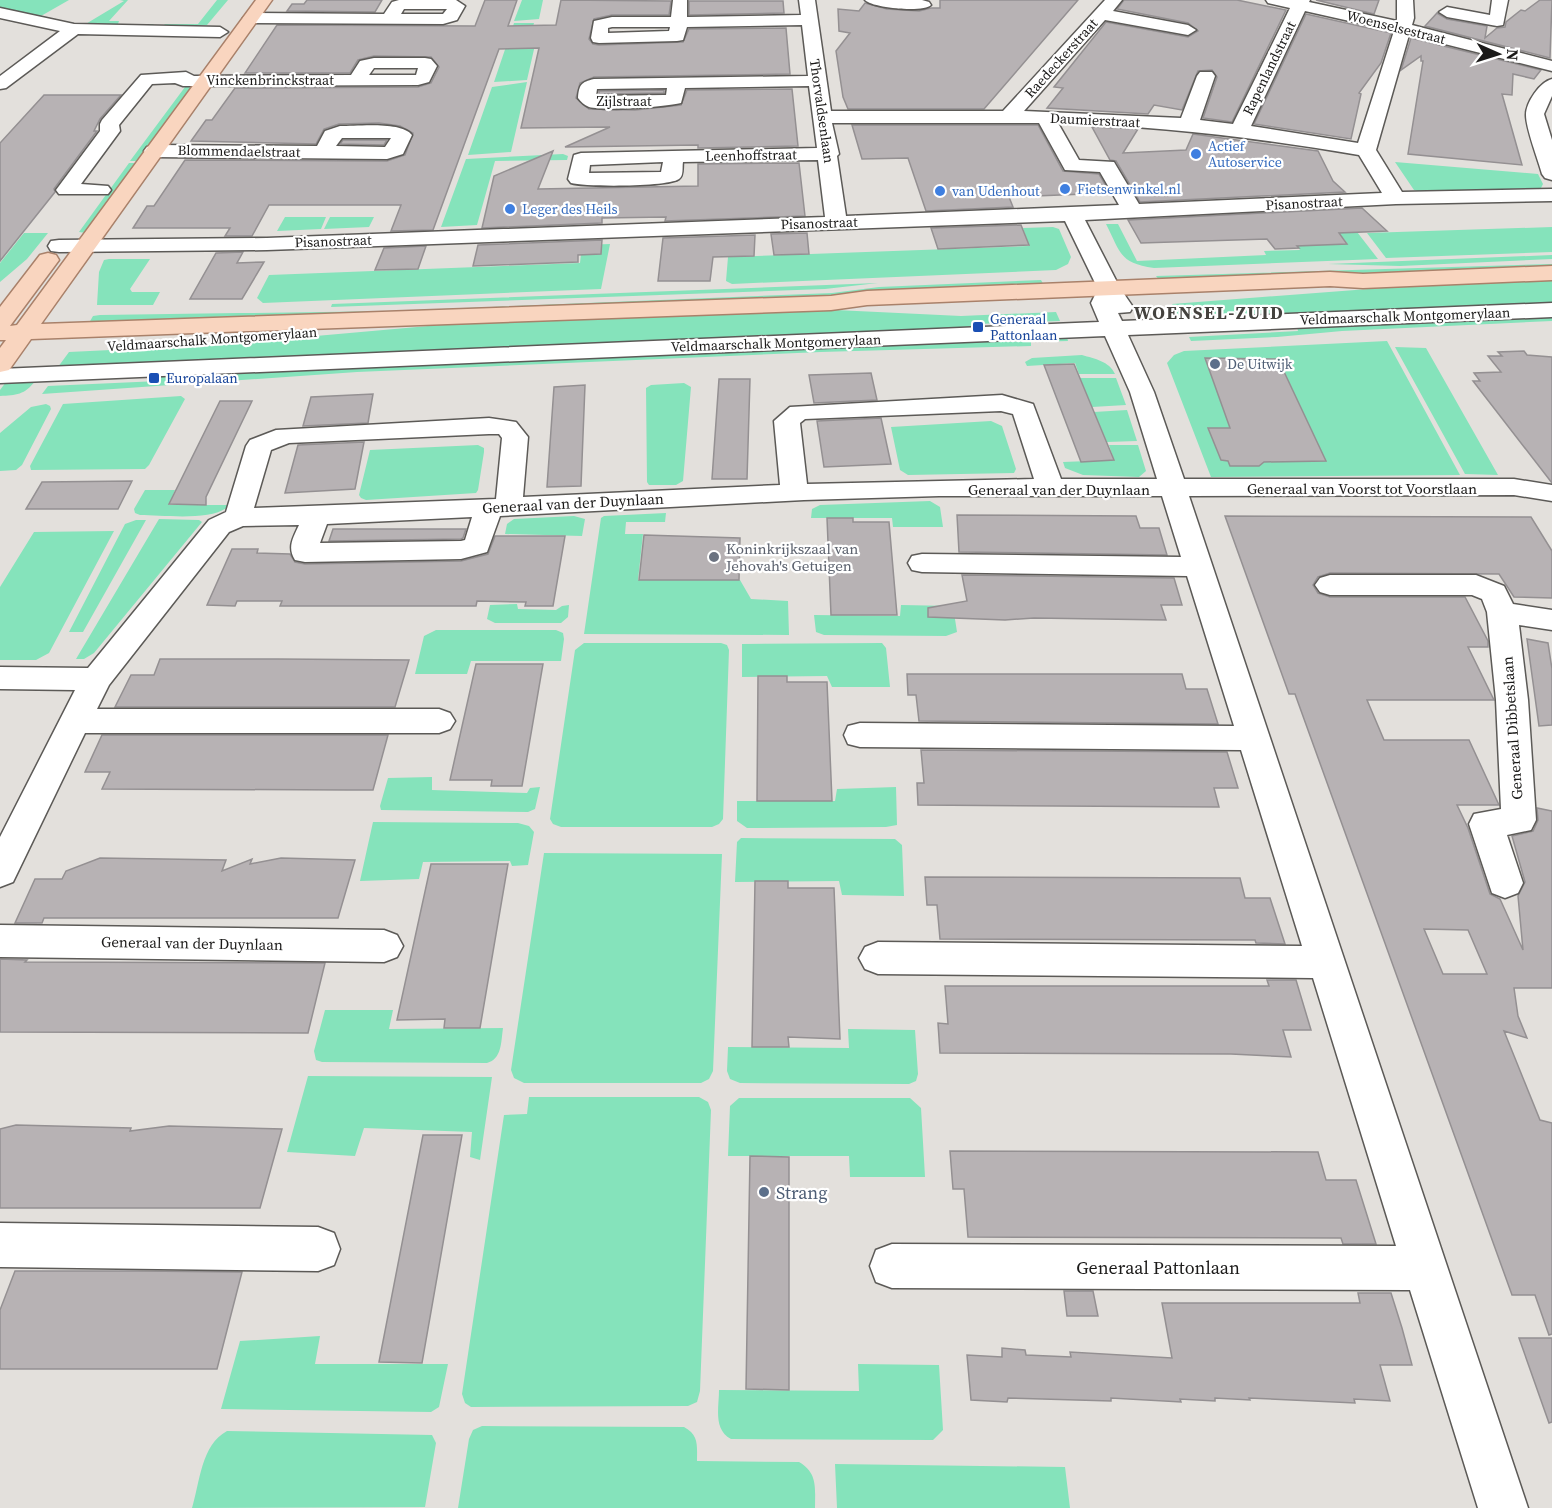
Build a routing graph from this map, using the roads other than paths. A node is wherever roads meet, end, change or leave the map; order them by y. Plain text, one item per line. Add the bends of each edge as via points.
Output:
1 (264, 0) edge
2 (680, 0) edge
3 (807, 0) edge
4 (873, 0) edge
5 (1090, 0) edge
6 (1274, 0) edge
7 (1406, 0) edge
8 (1500, 0) edge
9 (1301, 3) edge
10 (923, 5) dead end
11 (1108, 6) edge
12 (247, 9) edge
13 (1447, 12) dead end
14 (0, 13) edge
15 (389, 19) dead end
16 (809, 20) junction
17 (1401, 28) junction
18 (74, 29) junction
19 (1188, 30) dead end
20 (220, 32) junction
21 (1552, 66) edge
22 (1206, 76) dead end
23 (191, 79) junction
24 (357, 80) dead end
25 (817, 81) junction
26 (676, 82) dead end
27 (0, 84) edge
28 (1552, 84) edge
29 (169, 99) dead end
30 (1009, 116) junction
31 (824, 117) junction
32 (1046, 118) junction
33 (1192, 126) junction
34 (1239, 130) junction
35 (1366, 150) junction
36 (154, 151) junction
37 (324, 152) dead end
38 (829, 154) junction
39 (673, 156) dead end
40 (115, 172) dead end
41 (1552, 174) edge
42 (101, 190) junction
43 (1552, 195) edge
44 (1396, 198) junction
45 (87, 208) dead end
46 (1132, 211) junction
47 (1072, 214) junction
48 (836, 222) junction
49 (79, 236) junction
50 (59, 246) joint
51 (1552, 273) edge
52 (1111, 298) junction
53 (1552, 310) edge
54 (0, 323) edge
55 (1121, 328) junction
56 (7, 346) edge
57 (0, 376) edge
58 (1051, 489) junction
59 (1172, 489) junction
60 (794, 492) junction
61 (1552, 493) edge
62 (499, 507) junction
63 (316, 516) junction
64 (238, 517) junction
65 (922, 563) dead end
66 (1199, 567) junction
67 (1330, 585) dead end
68 (1502, 612) junction
69 (1552, 620) edge
70 (0, 678) edge
71 (96, 679) junction
72 (74, 721) junction
73 (439, 721) dead end
74 (860, 735) dead end
75 (1253, 738) junction
76 (0, 872) edge
77 (1505, 883) dead end
78 (0, 940) edge
79 (384, 946) dead end
80 (878, 958) dead end
81 (1326, 962) junction
82 (0, 1245) edge
83 (318, 1249) dead end
84 (892, 1266) dead end
85 (1424, 1268) junction
86 (1503, 1508) edge

1 - 12 main road
2 - 16 street via 679,22
3 - 16 street, Thorvaldsenlaan
4 - 10 street
5 - 11 street
6 - 9 street, Woenselsestraat
7 - 17 street via 1406,18
8 - 13 street via 1497,21
9 - 17 street, Woenselsestraat
9 - 34 street, Rapenlandstraat
11 - 19 street
11 - 30 street, Raedeckerstraat
12 - 15 street
12 - 20 main road
12 - 23 main road
14 - 18 street
16 - 25 street, Thorvaldsenlaan
17 - 21 street, Woenselsestraat
17 - 35 street
18 - 20 street
18 - 27 street
20 - 23 main road
22 - 33 street via 1190,118
23 - 24 street, Vinckenbrinckstraat
23 - 29 main road
23 - 36 main road
23 - 42 street, Vinckenbrinckstraat via 156,77 142,82 66,190
25 - 26 street
25 - 31 street, Thorvaldsenlaan
28 - 41 street via 1535,114
30 - 31 street, Daumierstraat
30 - 32 street, Daumierstraat
31 - 38 street, Thorvaldsenlaan
32 - 33 street, Daumierstraat
32 - 46 street via 1072,166 1107,166
33 - 34 street, Daumierstraat
34 - 35 street, Daumierstraat
35 - 44 street
36 - 37 street, Blommendaelstraat
36 - 49 main road
38 - 39 street, Leenhoffstraat
38 - 48 street, Thorvaldsenlaan
40 - 42 main road
42 - 45 main road
43 - 44 street, Pisanostraat
44 - 46 street, Pisanostraat
46 - 47 street, Pisanostraat
47 - 48 street, Pisanostraat
47 - 52 street
48 - 49 street, Pisanostraat via 267,244
49 - 50 street
49 - 56 main road
50 - 54 main road
51 - 52 main road, Veldmaarschalk Montgomerylaan via 1362,281 1254,296
52 - 55 street
52 - 56 main road, Veldmaarschalk Montgomerylaan via 940,309 831,303 423,318 250,339
53 - 55 street, Veldmaarschalk Montgomerylaan
55 - 57 street, Veldmaarschalk Montgomerylaan
55 - 59 street
58 - 59 street, Generaal van der Duynlaan
58 - 60 street, Generaal van der Duynlaan
58 - 60 street via 1024,409 1002,403 799,412 787,421
59 - 61 street, Generaal van Voorst tot Voorstlaan via 1514,487
59 - 66 street
60 - 62 street, Generaal van der Duynlaan
62 - 63 street, Generaal van der Duynlaan
62 - 63 street via 477,546 461,550 305,552
62 - 64 street via 516,437 507,427 477,427 285,435 260,446
63 - 64 street, Generaal van der Duynlaan
64 - 71 street via 219,526
65 - 66 street
66 - 75 street
67 - 68 street, Generaal Dibbetslaan via 1476,585 1494,593
68 - 69 street
68 - 77 street, Generaal Dibbetslaan via 1519,820 1486,824
70 - 71 street
71 - 72 street
72 - 73 street
72 - 76 street
74 - 75 street
75 - 81 street
78 - 79 street, Generaal van der Duynlaan
80 - 81 street
81 - 85 street
82 - 83 street
84 - 85 street, Generaal Pattonlaan
85 - 86 street

